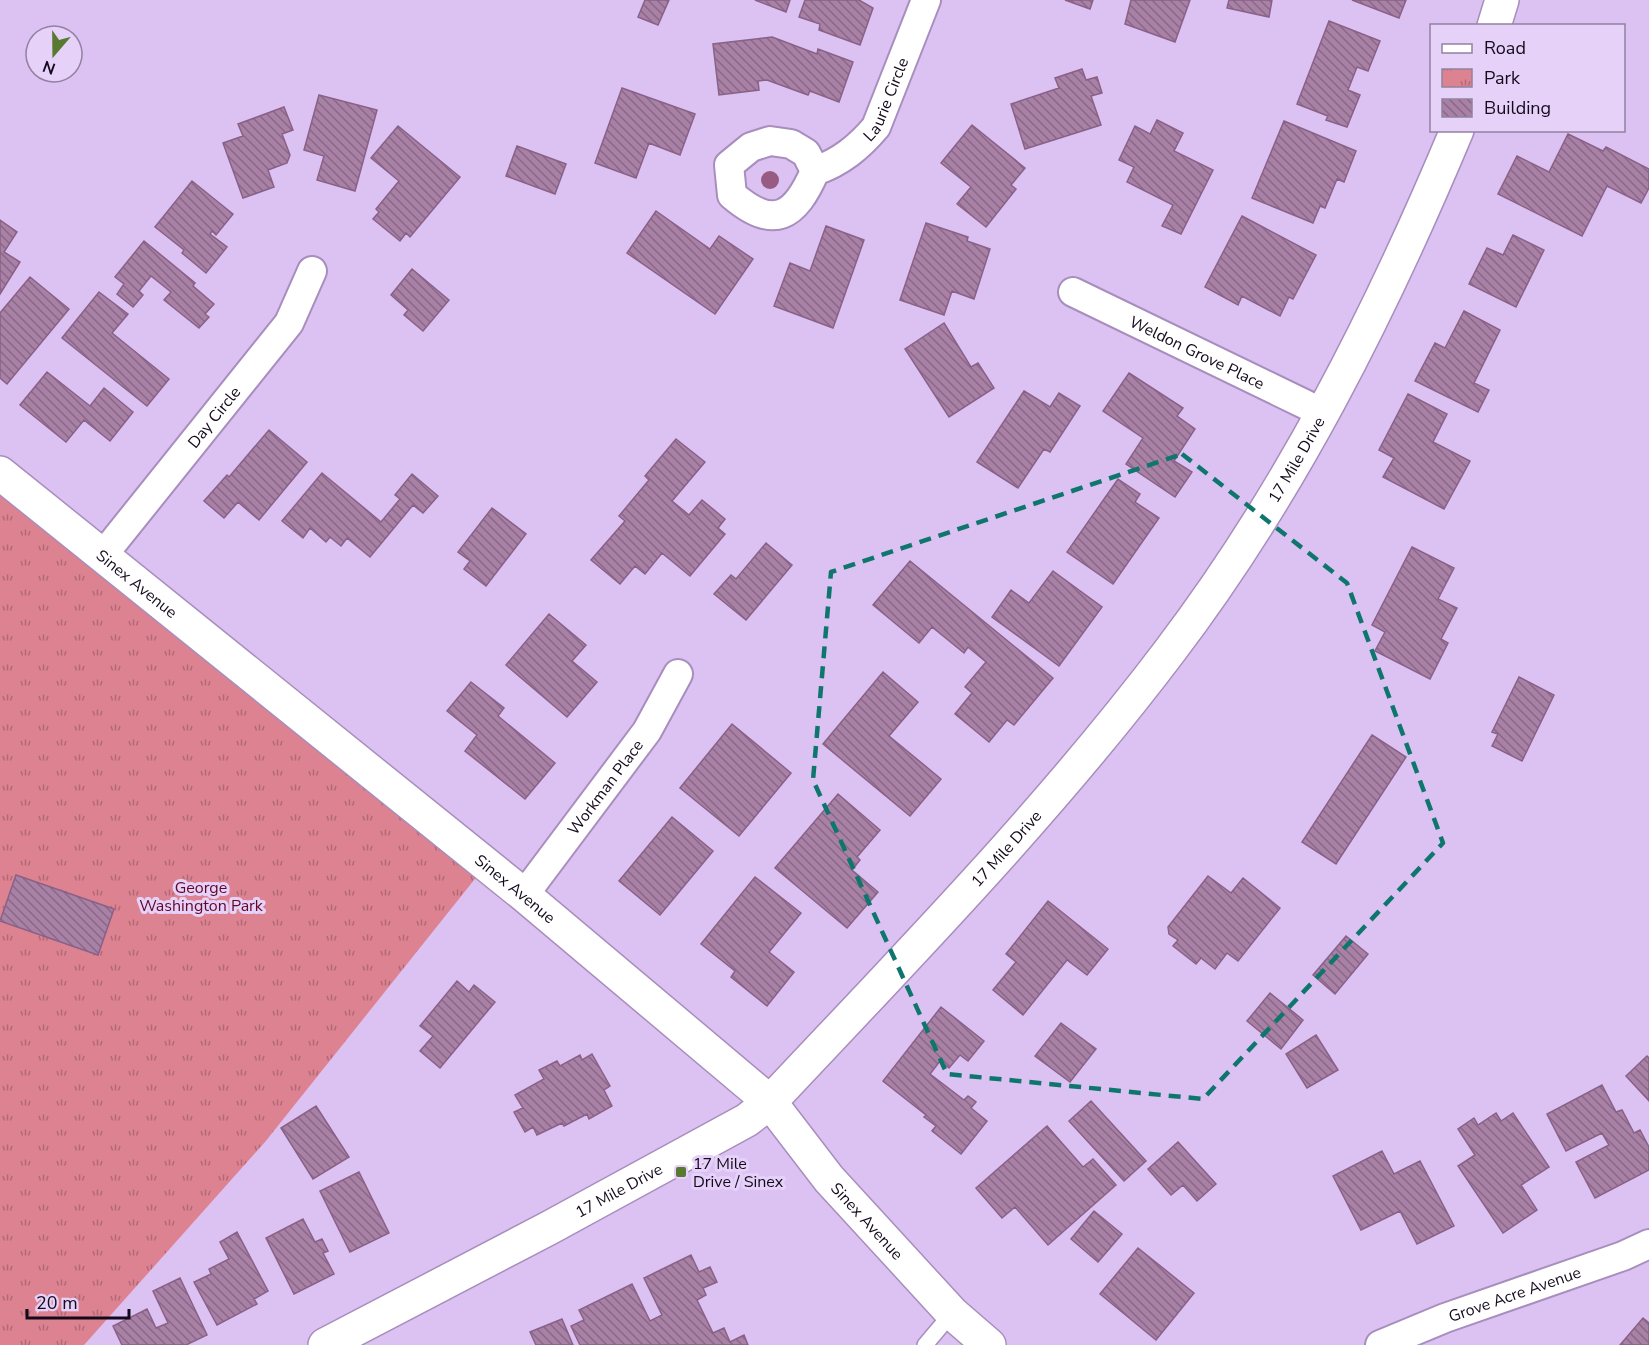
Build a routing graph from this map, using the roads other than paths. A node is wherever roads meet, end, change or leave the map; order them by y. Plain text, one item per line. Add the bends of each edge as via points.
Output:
1 (926, 0) edge
2 (1502, 0) edge
3 (1495, 24) edge
4 (1456, 132) edge
5 (815, 171) dead end
6 (312, 271) dead end
7 (1073, 292) dead end
8 (1323, 413) junction
9 (0, 473) edge
10 (103, 555) junction
11 (678, 674) dead end
12 (524, 896) junction
13 (770, 1102) junction
14 (1649, 1244) edge
15 (952, 1314) junction
16 (325, 1345) edge
17 (925, 1345) edge
18 (989, 1345) edge
19 (1380, 1345) edge

1 - 5 street, Laurie Circle via 876,127 847,155
2 - 3 main road
4 - 8 main road, 17 Mile Drive via 1363,342
6 - 10 street, Day Circle via 289,323
7 - 8 street, Weldon Grove Place
8 - 13 main road, 17 Mile Drive via 1219,582 1097,744 1012,844
9 - 10 main road, Sinex Avenue
10 - 12 main road, Sinex Avenue
11 - 12 street, Workman Place via 647,731
12 - 13 main road, Sinex Avenue
13 - 15 main road, Sinex Avenue via 829,1179
13 - 16 main road, 17 Mile Drive via 716,1138
14 - 19 street, Grove Acre Avenue
15 - 17 lane
15 - 18 main road, Sinex Avenue

